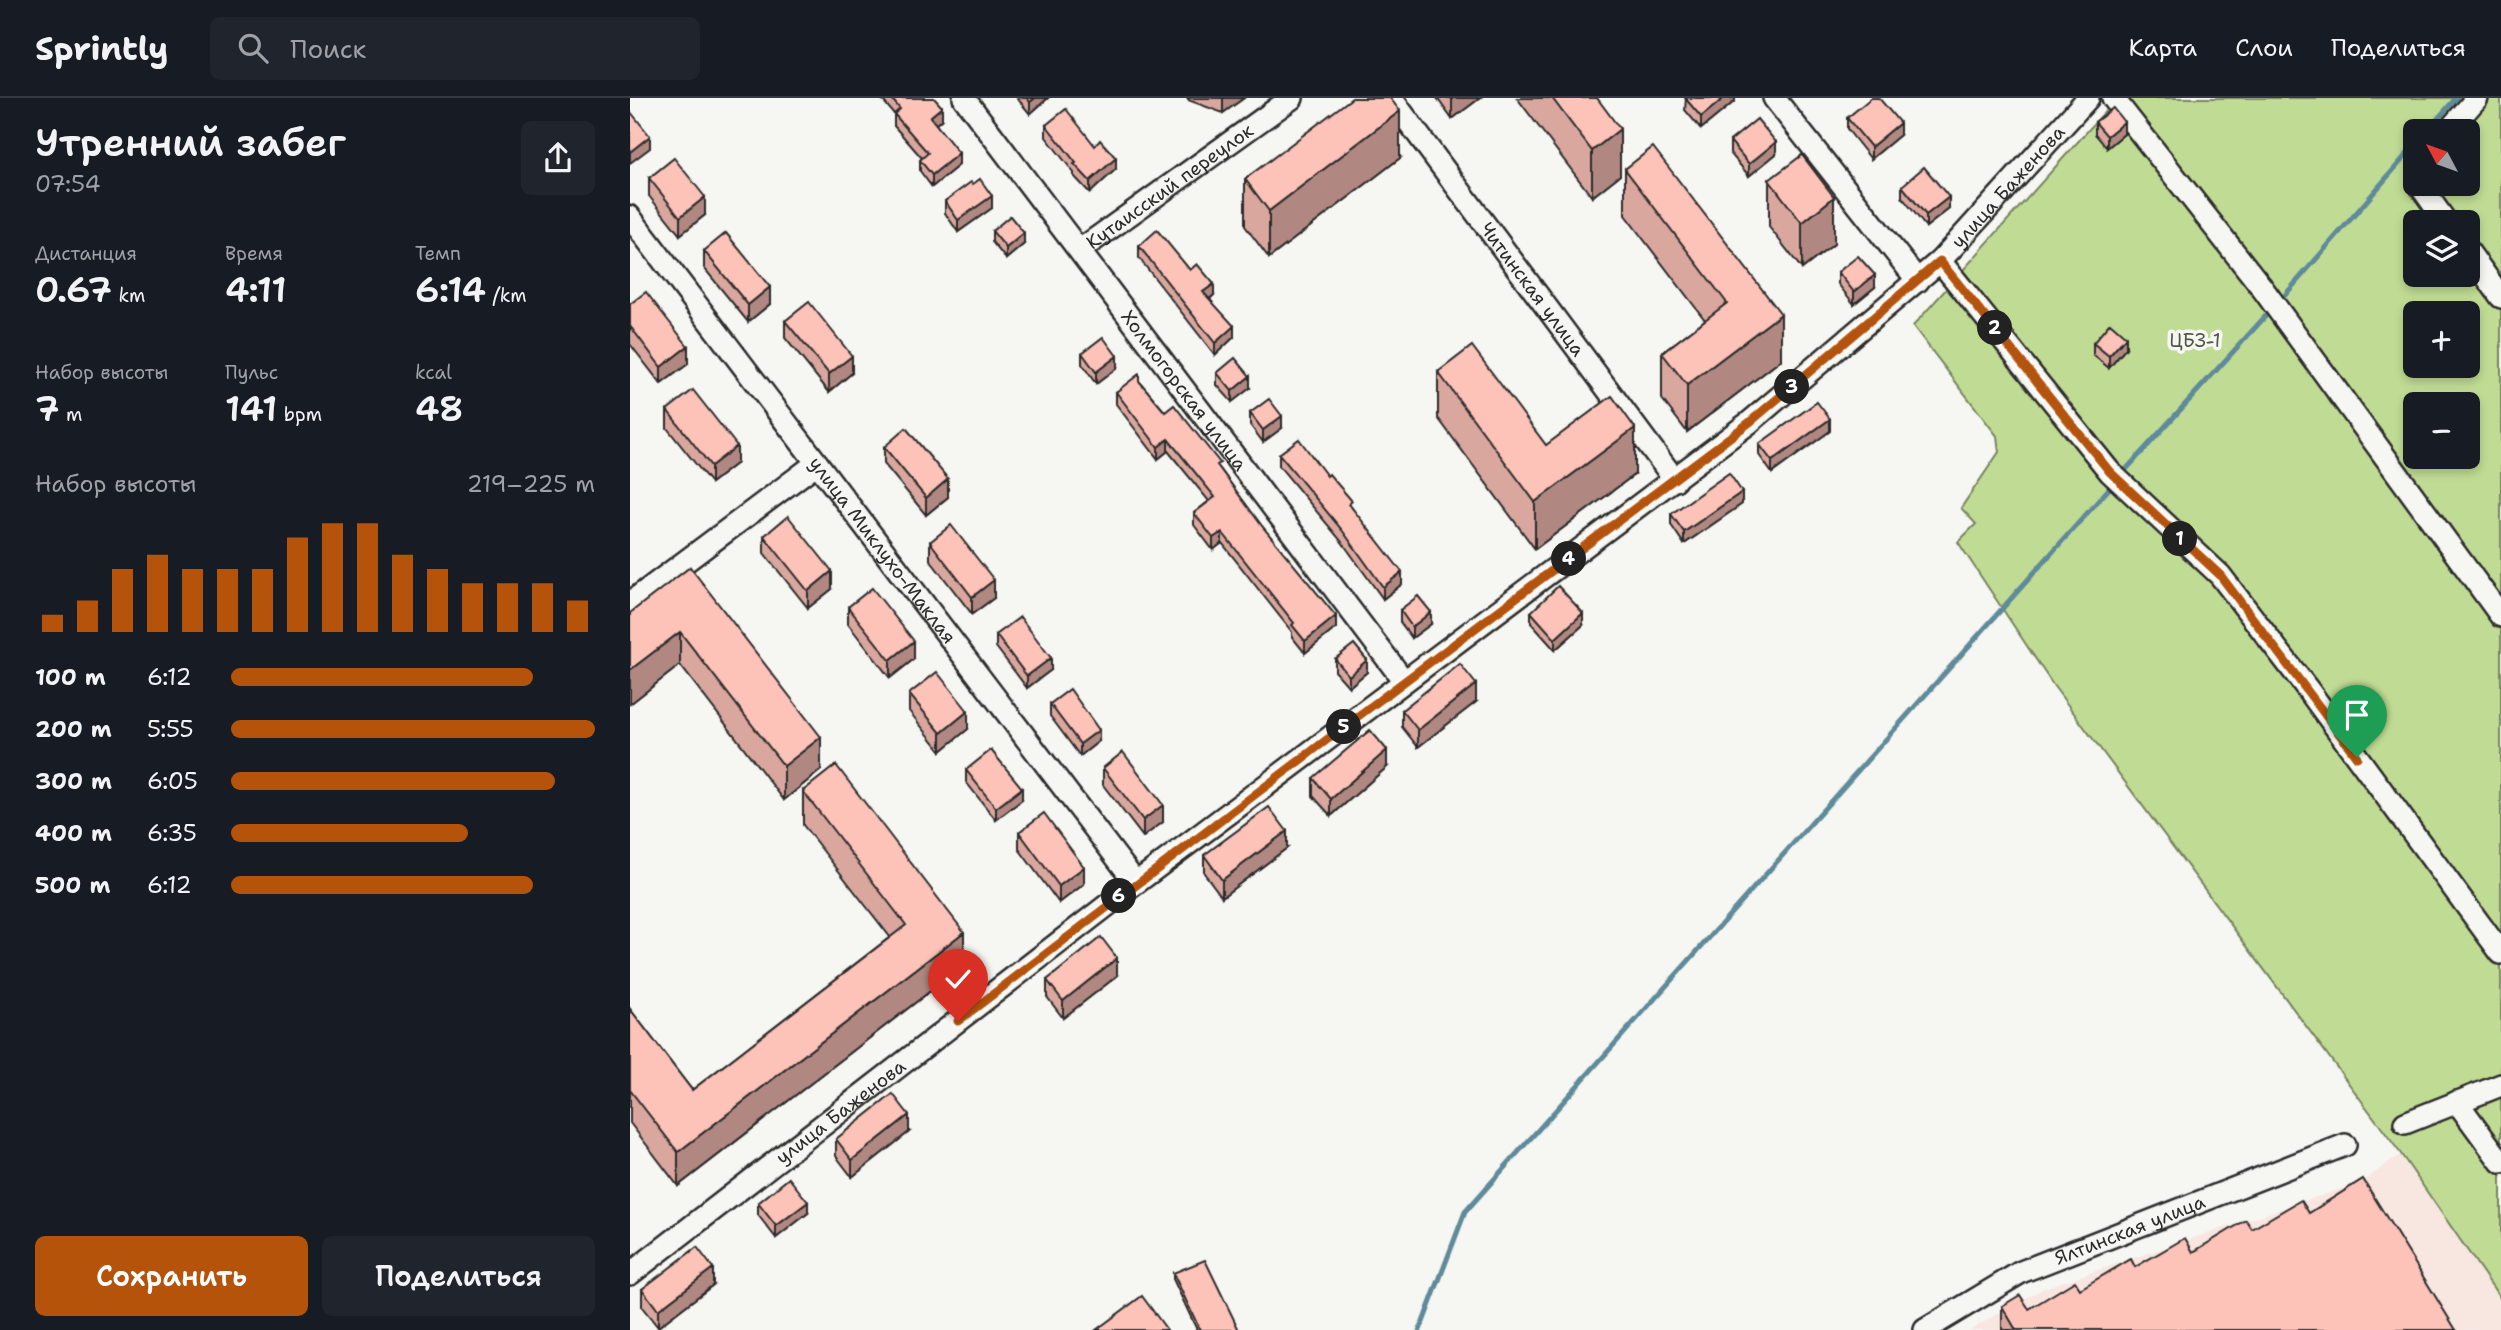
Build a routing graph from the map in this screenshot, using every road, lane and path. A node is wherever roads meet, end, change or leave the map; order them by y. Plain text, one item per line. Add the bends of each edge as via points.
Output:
1 (964, 98) edge
2 (1293, 98) edge
3 (1391, 98) edge
4 (1774, 98) edge
5 (2088, 98) edge
6 (2113, 98) edge
7 (2477, 98) edge
8 (2459, 119) edge
9 (630, 217) edge
10 (1080, 250) junction
11 (1940, 261) junction
12 (2480, 268) edge
13 (1918, 281) junction
14 (2501, 297) edge
15 (817, 463) junction
16 (1675, 480) junction
17 (630, 603) edge
18 (2501, 616) edge
19 (1404, 681) junction
20 (1136, 883) junction
21 (2501, 953) edge
22 (2501, 1085) edge
23 (2457, 1102) junction
24 (2405, 1124) dead end
25 (2345, 1145) dead end
26 (2501, 1162) edge
27 (630, 1274) edge
28 (1925, 1330) edge

1 - 10 street, Холмогорская улица
2 - 10 street, Кутаисский переулок
3 - 16 street, Читинская улица
4 - 13 street
5 - 11 street, улица Баженова
6 - 18 street via 2260,285
7 - 8 street
9 - 15 street, улица Миклухо-Маклая
10 - 19 street, Холмогорская улица
11 - 13 street, улица Баженова
11 - 21 street via 2117,480 2220,575
12 - 14 street
13 - 16 street, улица Баженова
15 - 17 street
15 - 20 street, улица Миклухо-Маклая
16 - 19 street, улица Баженова
19 - 20 street, улица Баженова
20 - 27 street, улица Баженова
22 - 23 street
23 - 24 street
23 - 26 street
25 - 28 street, Ялтинская улица via 2021,1272

